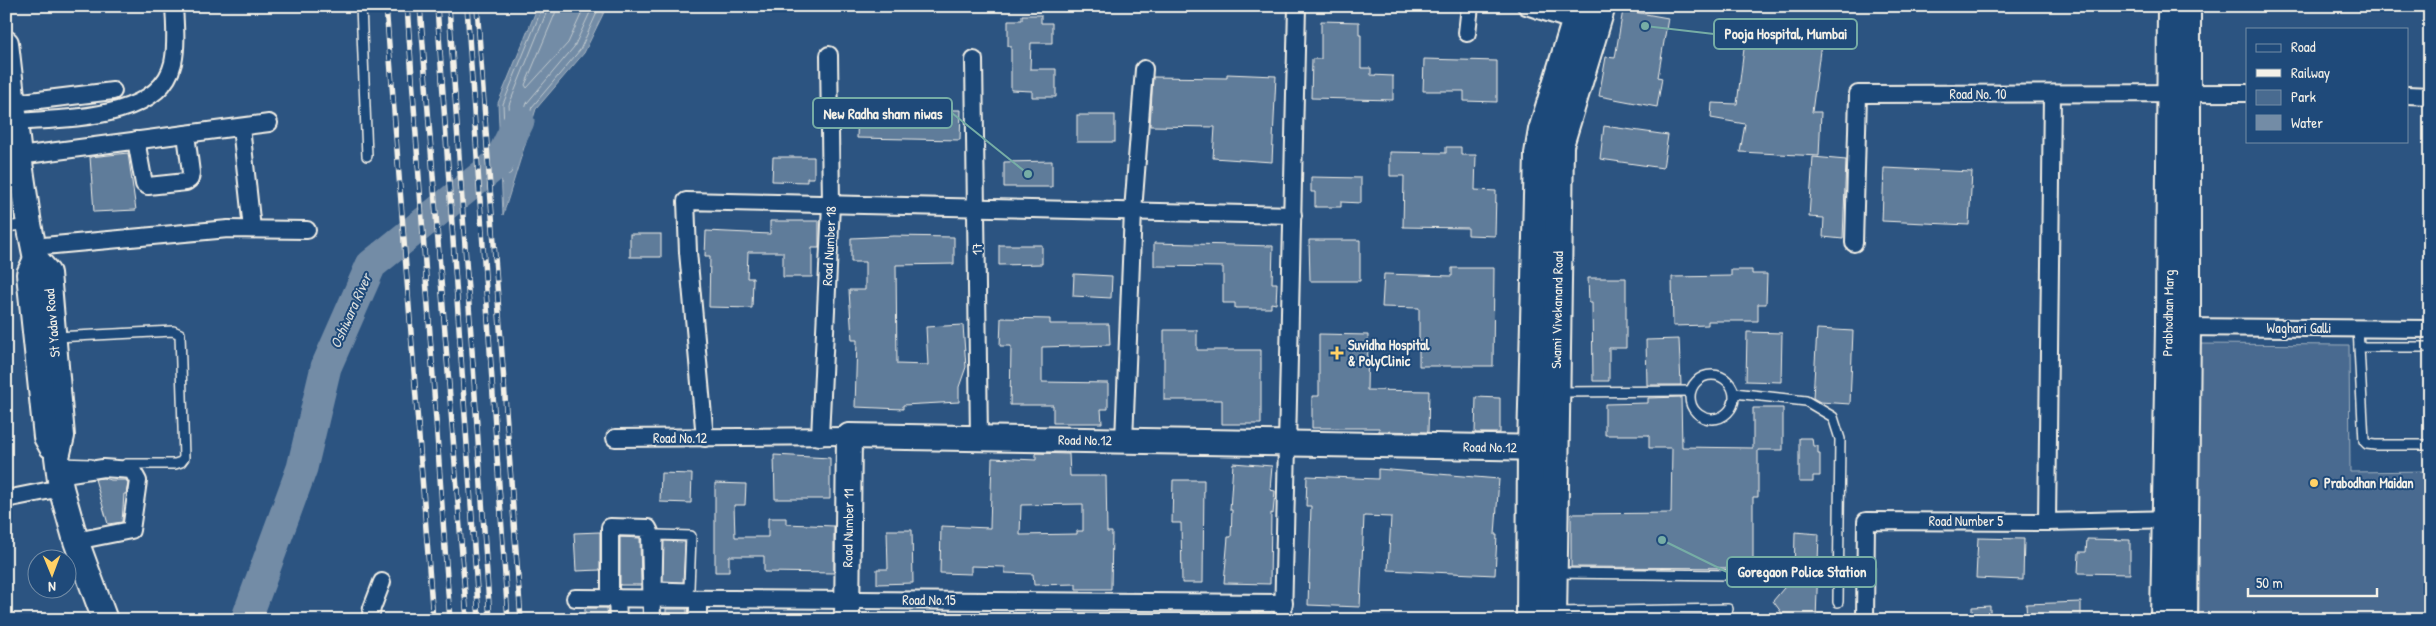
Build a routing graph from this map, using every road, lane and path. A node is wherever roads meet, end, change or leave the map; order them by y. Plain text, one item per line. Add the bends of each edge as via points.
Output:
1 (174, 6) edge
2 (361, 6) edge
3 (1298, 6) edge
4 (1470, 6) edge
5 (1526, 6) edge
6 (1602, 6) edge
7 (2170, 6) edge
8 (2188, 6) edge
9 (1577, 14) edge
10 (1467, 33) dead end
11 (6, 44) edge
12 (829, 55) dead end
13 (974, 60) dead end
14 (1573, 65) junction
15 (1144, 69) dead end
16 (113, 91) dead end
17 (2179, 92) junction
18 (2246, 93) edge
19 (2052, 94) junction
20 (2408, 95) edge
21 (2430, 96) edge
22 (12, 110) edge
23 (269, 123) dead end
24 (241, 127) junction
25 (186, 134) junction
26 (136, 140) junction
27 (368, 156) dead end
28 (15, 177) edge
29 (831, 204) junction
30 (977, 208) junction
31 (1133, 211) junction
32 (1293, 215) junction
33 (252, 229) junction
34 (307, 230) dead end
35 (26, 239) edge
36 (1854, 243) dead end
37 (2178, 327) junction
38 (2358, 328) junction
39 (44, 338) junction
40 (2429, 340) edge
41 (2359, 346) junction
42 (1556, 392) junction
43 (1690, 392) junction
44 (1734, 393) junction
45 (820, 436) junction
46 (849, 436) junction
47 (615, 438) dead end
48 (705, 438) junction
49 (979, 438) junction
50 (1124, 441) junction
51 (1287, 443) junction
52 (2430, 445) edge
53 (1543, 448) junction
54 (59, 471) junction
55 (6, 499) edge
56 (2175, 519) junction
57 (2047, 522) junction
58 (76, 541) junction
59 (1554, 573) junction
60 (1733, 575) dead end
61 (382, 582) dead end
62 (575, 598) dead end
63 (615, 602) edge
64 (660, 602) edge
65 (1838, 602) dead end
66 (1284, 603) junction
67 (698, 608) edge
68 (1728, 609) dead end
69 (847, 610) edge
70 (1545, 617) edge
71 (105, 620) edge
72 (370, 620) edge
73 (1283, 620) edge
74 (1865, 620) edge
75 (2163, 620) edge
76 (2185, 620) edge

1 - 22 street via 176,45 173,65 165,81 151,95 127,109 105,114
2 - 27 lane
3 - 32 street
4 - 10 street
5 - 9 street
6 - 14 main road, Swami Vivekanand Road
7 - 17 street, Prabhodhan Marg
8 - 17 street
9 - 14 main road, Swami Vivekanand Road
11 - 22 street, St Yadav Road
12 - 29 street, Road Number 18
13 - 30 street, 17
14 - 42 main road, Swami Vivekanand Road via 1560,145
14 - 53 main road, Swami Vivekanand Road via 1542,130 1538,154
15 - 31 street
16 - 22 street
17 - 18 street, Road No. 10
17 - 19 street, Road No. 10
17 - 37 street, Prabhodhan Marg
19 - 36 street, Road No. 10 via 1858,94
19 - 57 street
20 - 21 street
22 - 28 street, St Yadav Road
23 - 24 street
24 - 25 street
24 - 33 street
25 - 26 street
25 - 26 street via 191,173 186,182 144,184
26 - 28 street
28 - 35 street, St Yadav Road
29 - 30 street
29 - 45 street, Road Number 18
29 - 48 street via 686,201
30 - 31 street
30 - 49 street, 17
31 - 32 street
31 - 50 street
32 - 51 street
33 - 34 street
33 - 35 street
35 - 39 street, St Yadav Road via 48,273
37 - 38 street, Waghari Galli
37 - 56 street, Prabhodhan Marg
38 - 40 street, Waghari Galli
38 - 41 lane
39 - 54 street, St Yadav Road via 62,436
39 - 54 lane via 173,331 182,338 184,458 181,462
40 - 41 lane
41 - 52 lane via 2364,441 2375,446
42 - 43 lane
42 - 53 main road, Swami Vivekanand Road
43 - 44 lane via 1699,379 1713,375 1727,380
43 - 44 lane via 1695,412 1715,420 1732,408
44 - 65 lane via 1806,401 1833,417 1840,439
45 - 46 street, Road No.12
45 - 48 street, Road No.12
46 - 49 street, Road No.12
46 - 69 street, Road Number 11
47 - 48 street, Road No.12
49 - 50 street, Road No.12
50 - 51 street, Road No.12
51 - 53 street, Road No.12
51 - 66 street
53 - 59 main road, Swami Vivekanand Road
53 - 70 main road, Swami Vivekanand Road
54 - 55 street
54 - 58 street
54 - 58 street via 103,468 132,470 137,476 131,530
56 - 57 street, Road Number 5
56 - 75 street, Prabhodhan Marg
56 - 76 street
57 - 74 street, Road Number 5 via 1866,521
58 - 71 street
59 - 60 lane
59 - 70 main road, Swami Vivekanand Road
61 - 72 street
62 - 63 street, Road No.15
63 - 64 street, Road No.15
63 - 64 street via 609,530 613,527 645,527 649,530
64 - 64 lane via 657,586 658,535 691,536 690,587
64 - 67 street, Road No.15
66 - 69 street, Road No.15
66 - 73 street
67 - 69 street, Road No.15
68 - 70 lane

